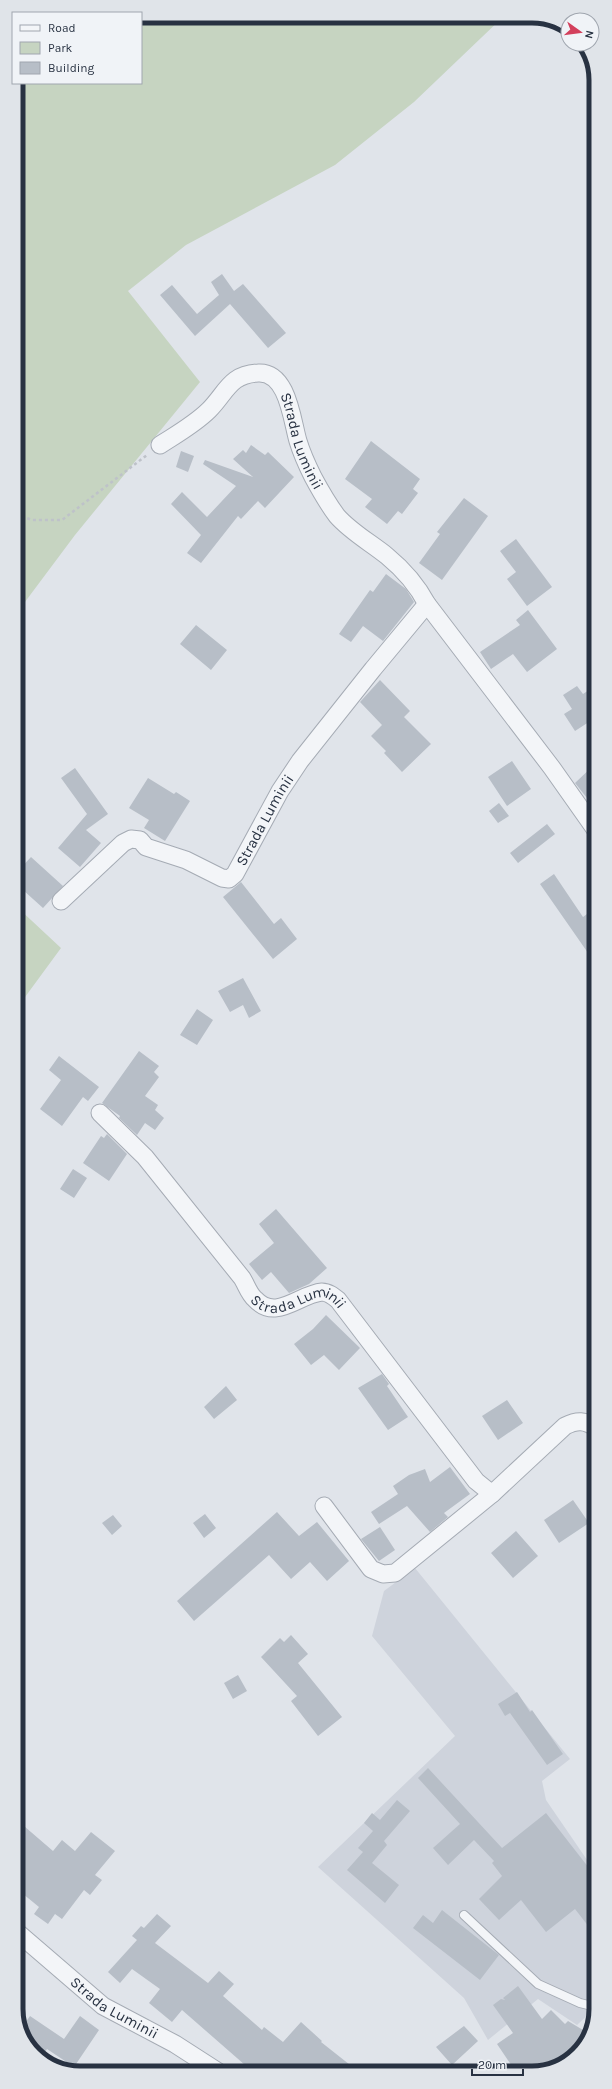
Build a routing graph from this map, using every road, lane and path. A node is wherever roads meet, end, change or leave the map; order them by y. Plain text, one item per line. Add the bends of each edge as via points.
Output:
1 (160, 445) joint
2 (23, 517) edge
3 (427, 604) junction
4 (589, 820) edge
5 (61, 901) dead end
6 (100, 1113) dead end
7 (589, 1423) edge
8 (492, 1494) junction
9 (324, 1506) dead end
10 (464, 1915) dead end
11 (23, 1937) edge
12 (589, 2005) edge
13 (210, 2066) edge

1 - 2 path via 62,520 32,520
1 - 3 street, Strada Luminii via 190,426 210,409 236,378 260,373 271,376 287,398 303,458 326,501 351,529 388,556 410,578 419,588
3 - 4 street, Strada Luminii
3 - 5 street, Strada Luminii via 300,761 280,791 235,874 229,879 186,860 146,847 140,840 132,839 123,843
6 - 8 street, Strada Luminii via 145,1157 242,1278 255,1300 277,1309 321,1292 330,1294 338,1300 476,1482
7 - 8 street via 576,1421 565,1426
8 - 9 street via 395,1574 383,1574 371,1569
10 - 12 lane via 538,1984
11 - 13 street, Strada Luminii via 103,2006

